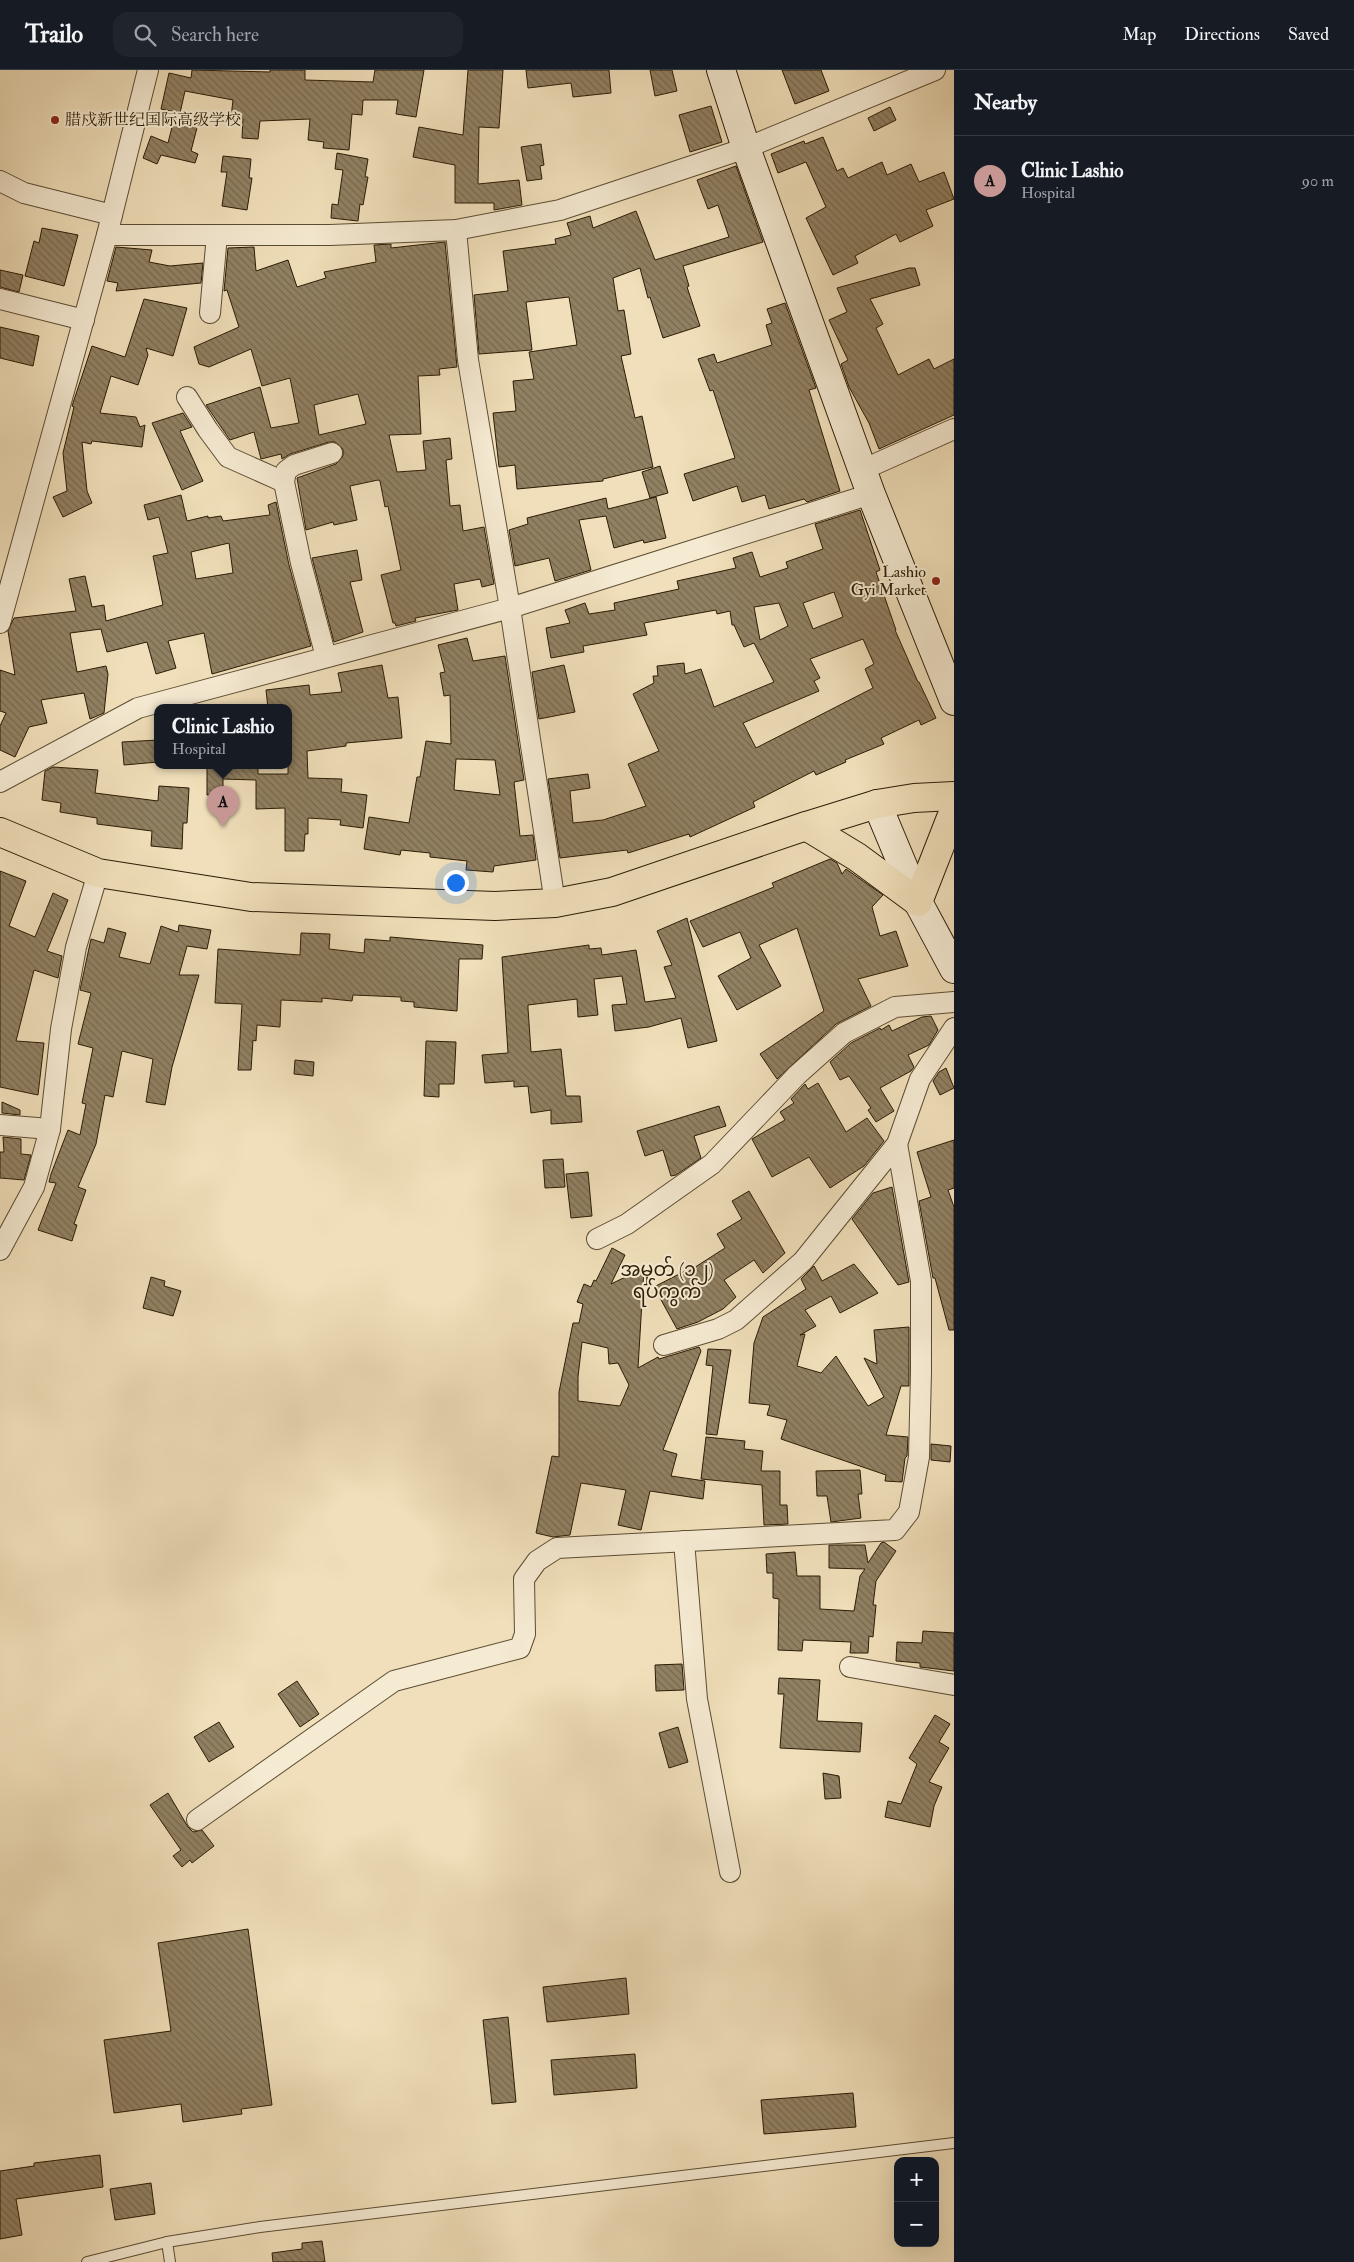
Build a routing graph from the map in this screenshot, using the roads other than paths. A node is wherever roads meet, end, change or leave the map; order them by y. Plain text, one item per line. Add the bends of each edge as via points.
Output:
1 (148, 70) edge
2 (721, 70) edge
3 (935, 70) edge
4 (746, 148) junction
5 (0, 181) edge
6 (112, 215) junction
7 (456, 230) junction
8 (107, 235) junction
9 (217, 235) junction
10 (0, 299) edge
11 (210, 313) dead end
12 (84, 320) junction
13 (187, 397) dead end
14 (954, 429) edge
15 (332, 453) dead end
16 (284, 482) junction
17 (867, 482) junction
18 (510, 608) junction
19 (0, 622) edge
20 (326, 657) junction
21 (954, 701) edge
22 (0, 782) edge
23 (954, 796) edge
24 (878, 804) junction
25 (954, 810) edge
26 (806, 826) junction
27 (0, 832) edge
28 (98, 873) junction
29 (918, 902) junction
30 (555, 904) junction
31 (954, 969) edge
32 (954, 1002) edge
33 (954, 1028) edge
34 (0, 1125) edge
35 (50, 1129) junction
36 (897, 1144) junction
37 (597, 1239) dead end
38 (0, 1250) edge
39 (664, 1345) dead end
40 (684, 1541) junction
41 (850, 1667) dead end
42 (954, 1685) edge
43 (197, 1820) dead end
44 (730, 1872) dead end
45 (954, 2142) edge
46 (167, 2242) junction
47 (87, 2262) edge
48 (170, 2262) edge

1 - 6 street
2 - 4 street
3 - 4 street
4 - 7 street via 560,210
4 - 17 street
5 - 6 street via 24,193
6 - 8 street
7 - 9 street
7 - 18 street via 468,360
8 - 9 street
8 - 12 street
9 - 11 street
10 - 12 street
12 - 19 street
13 - 16 street via 228,457
14 - 17 street
15 - 16 street via 294,466 286,471
16 - 20 street
17 - 18 street
17 - 21 street
18 - 20 street
18 - 30 street
20 - 22 street via 138,708
23 - 24 main road
24 - 26 main road
24 - 29 street
25 - 29 main road
26 - 29 main road via 857,857
26 - 30 main road via 612,892
27 - 28 main road
28 - 30 main road via 251,897 495,906
28 - 35 street via 74,956 61,1029
29 - 31 street
32 - 37 street via 895,1008 844,1033 797,1075 712,1164 626,1224
33 - 36 street via 920,1079
34 - 35 street
35 - 38 street via 34,1186
36 - 39 street via 804,1260 736,1320 718,1329
36 - 40 street via 921,1280 918,1457 909,1512 895,1530
40 - 43 street via 557,1548 538,1561 524,1579 525,1634 520,1648 394,1680
40 - 44 street via 696,1699
41 - 42 street
45 - 46 lane via 260,2227
46 - 47 lane
46 - 48 lane

